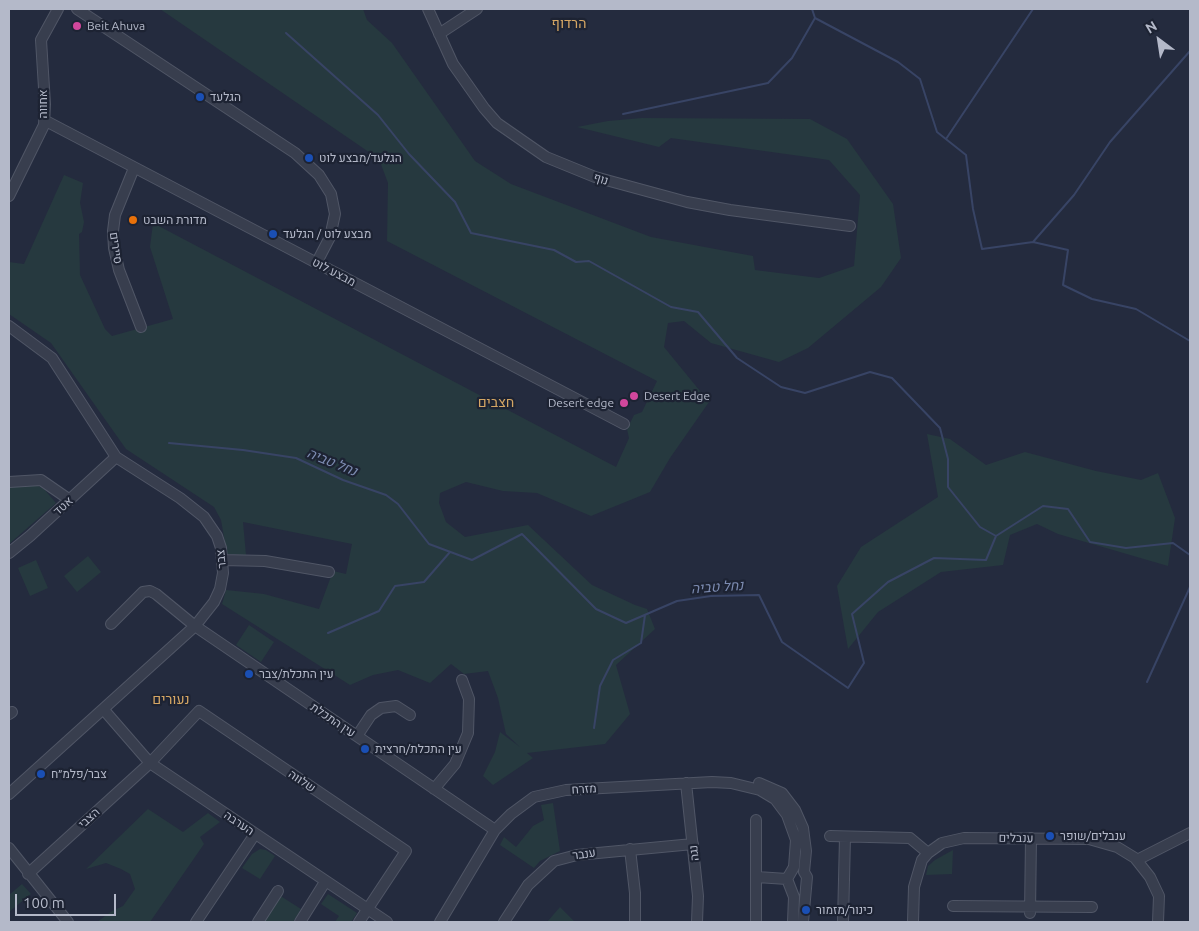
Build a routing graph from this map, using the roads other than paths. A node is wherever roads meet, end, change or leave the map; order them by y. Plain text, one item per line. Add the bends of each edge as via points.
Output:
1 (58, 9) edge
2 (77, 9) edge
3 (428, 9) edge
4 (477, 9) edge
5 (439, 34) junction
6 (44, 120) junction
7 (134, 168) junction
8 (9, 196) edge
9 (850, 226) dead end
10 (317, 262) junction
11 (9, 326) edge
12 (141, 327) dead end
13 (624, 424) dead end
14 (116, 457) junction
15 (9, 482) edge
16 (70, 500) junction
17 (9, 553) edge
18 (222, 560) junction
19 (329, 572) dead end
20 (111, 624) dead end
21 (195, 626) junction
22 (462, 680) dead end
23 (104, 710) junction
24 (410, 715) dead end
25 (357, 736) junction
26 (150, 762) junction
27 (686, 783) junction
28 (434, 788) junction
29 (9, 794) edge
30 (756, 820) dead end
31 (495, 830) junction
32 (1190, 833) edge
33 (255, 834) junction
34 (830, 836) dead end
35 (845, 837) junction
36 (1031, 838) junction
37 (693, 844) junction
38 (9, 848) edge
39 (630, 850) junction
40 (928, 853) junction
41 (1137, 860) junction
42 (804, 872) junction
43 (28, 874) junction
44 (757, 877) junction
45 (790, 878) junction
46 (325, 882) junction
47 (806, 883) junction
48 (278, 892) dead end
49 (954, 906) dead end
50 (1092, 907) dead end
51 (368, 910) junction
52 (1030, 910) junction
53 (68, 922) edge
54 (196, 922) edge
55 (258, 922) edge
56 (300, 922) edge
57 (359, 922) edge
58 (387, 922) edge
59 (440, 922) edge
60 (504, 922) edge
61 (635, 922) edge
62 (697, 922) edge
63 (756, 922) edge
64 (793, 922) edge
65 (803, 922) edge
66 (843, 922) edge
67 (913, 922) edge
68 (1158, 922) edge

1 - 6 street, אחווה via 41,40
2 - 10 street via 295,153 319,175 331,194 335,214 332,231
3 - 5 street, נוף
4 - 5 street
5 - 9 street, נוף via 461,78 497,123 530,148 561,164 620,185 710,207
6 - 7 street, מבצע לוט
6 - 8 street, אחווה
7 - 10 street, מבצע לוט
7 - 12 street, סיירים via 112,231 119,270
10 - 13 street, מבצע לוט
11 - 14 street, צבר via 52,358
14 - 16 street, אטד
14 - 18 street, צבר via 204,517 217,536
15 - 16 street via 41,480
16 - 17 street, אטד
18 - 19 street via 272,562
18 - 21 street, צבר via 220,589
20 - 21 street, עין התכלת via 143,592 150,591
21 - 23 street, צבר
21 - 25 street, עין התכלת
22 - 28 street via 469,699 468,733 455,764
23 - 26 street, הערבה
23 - 29 street, צבר
24 - 25 street via 396,706 381,708 371,715
25 - 28 street, עין התכלת
26 - 33 street, הערבה
26 - 43 street, הצבי
26 - 51 street, שלווה via 199,711 406,851
27 - 31 street, מזרח via 549,793 524,804
27 - 37 street, נגה
27 - 42 street, מזרח via 745,780 782,793 796,810 803,828 806,845
27 - 45 street, מזרח via 731,783 760,790 775,800 794,830 796,851
28 - 31 street, עין התכלת
30 - 44 street
31 - 59 street, מזרח
32 - 41 street
33 - 46 street, הערבה
33 - 54 street
34 - 35 street
35 - 40 street via 910,838
35 - 66 street
36 - 40 street, ענבלים via 952,839
36 - 41 street, ענבלים via 1099,840 1128,852
36 - 52 street
37 - 39 street, ענבר
37 - 62 street, נגה
38 - 43 street
39 - 60 street, ענבר via 577,854 554,862 528,885
39 - 61 street
40 - 67 street via 915,878
41 - 68 street, ענבלים via 1159,896
42 - 45 street via 799,869
42 - 47 street
43 - 53 street
44 - 45 street
44 - 63 street
45 - 47 street via 798,888
45 - 64 street, מזרח via 795,903
46 - 51 street, הערבה
46 - 56 street
47 - 65 street
48 - 55 street
49 - 52 street
50 - 52 street
51 - 57 street
51 - 58 street, הערבה

